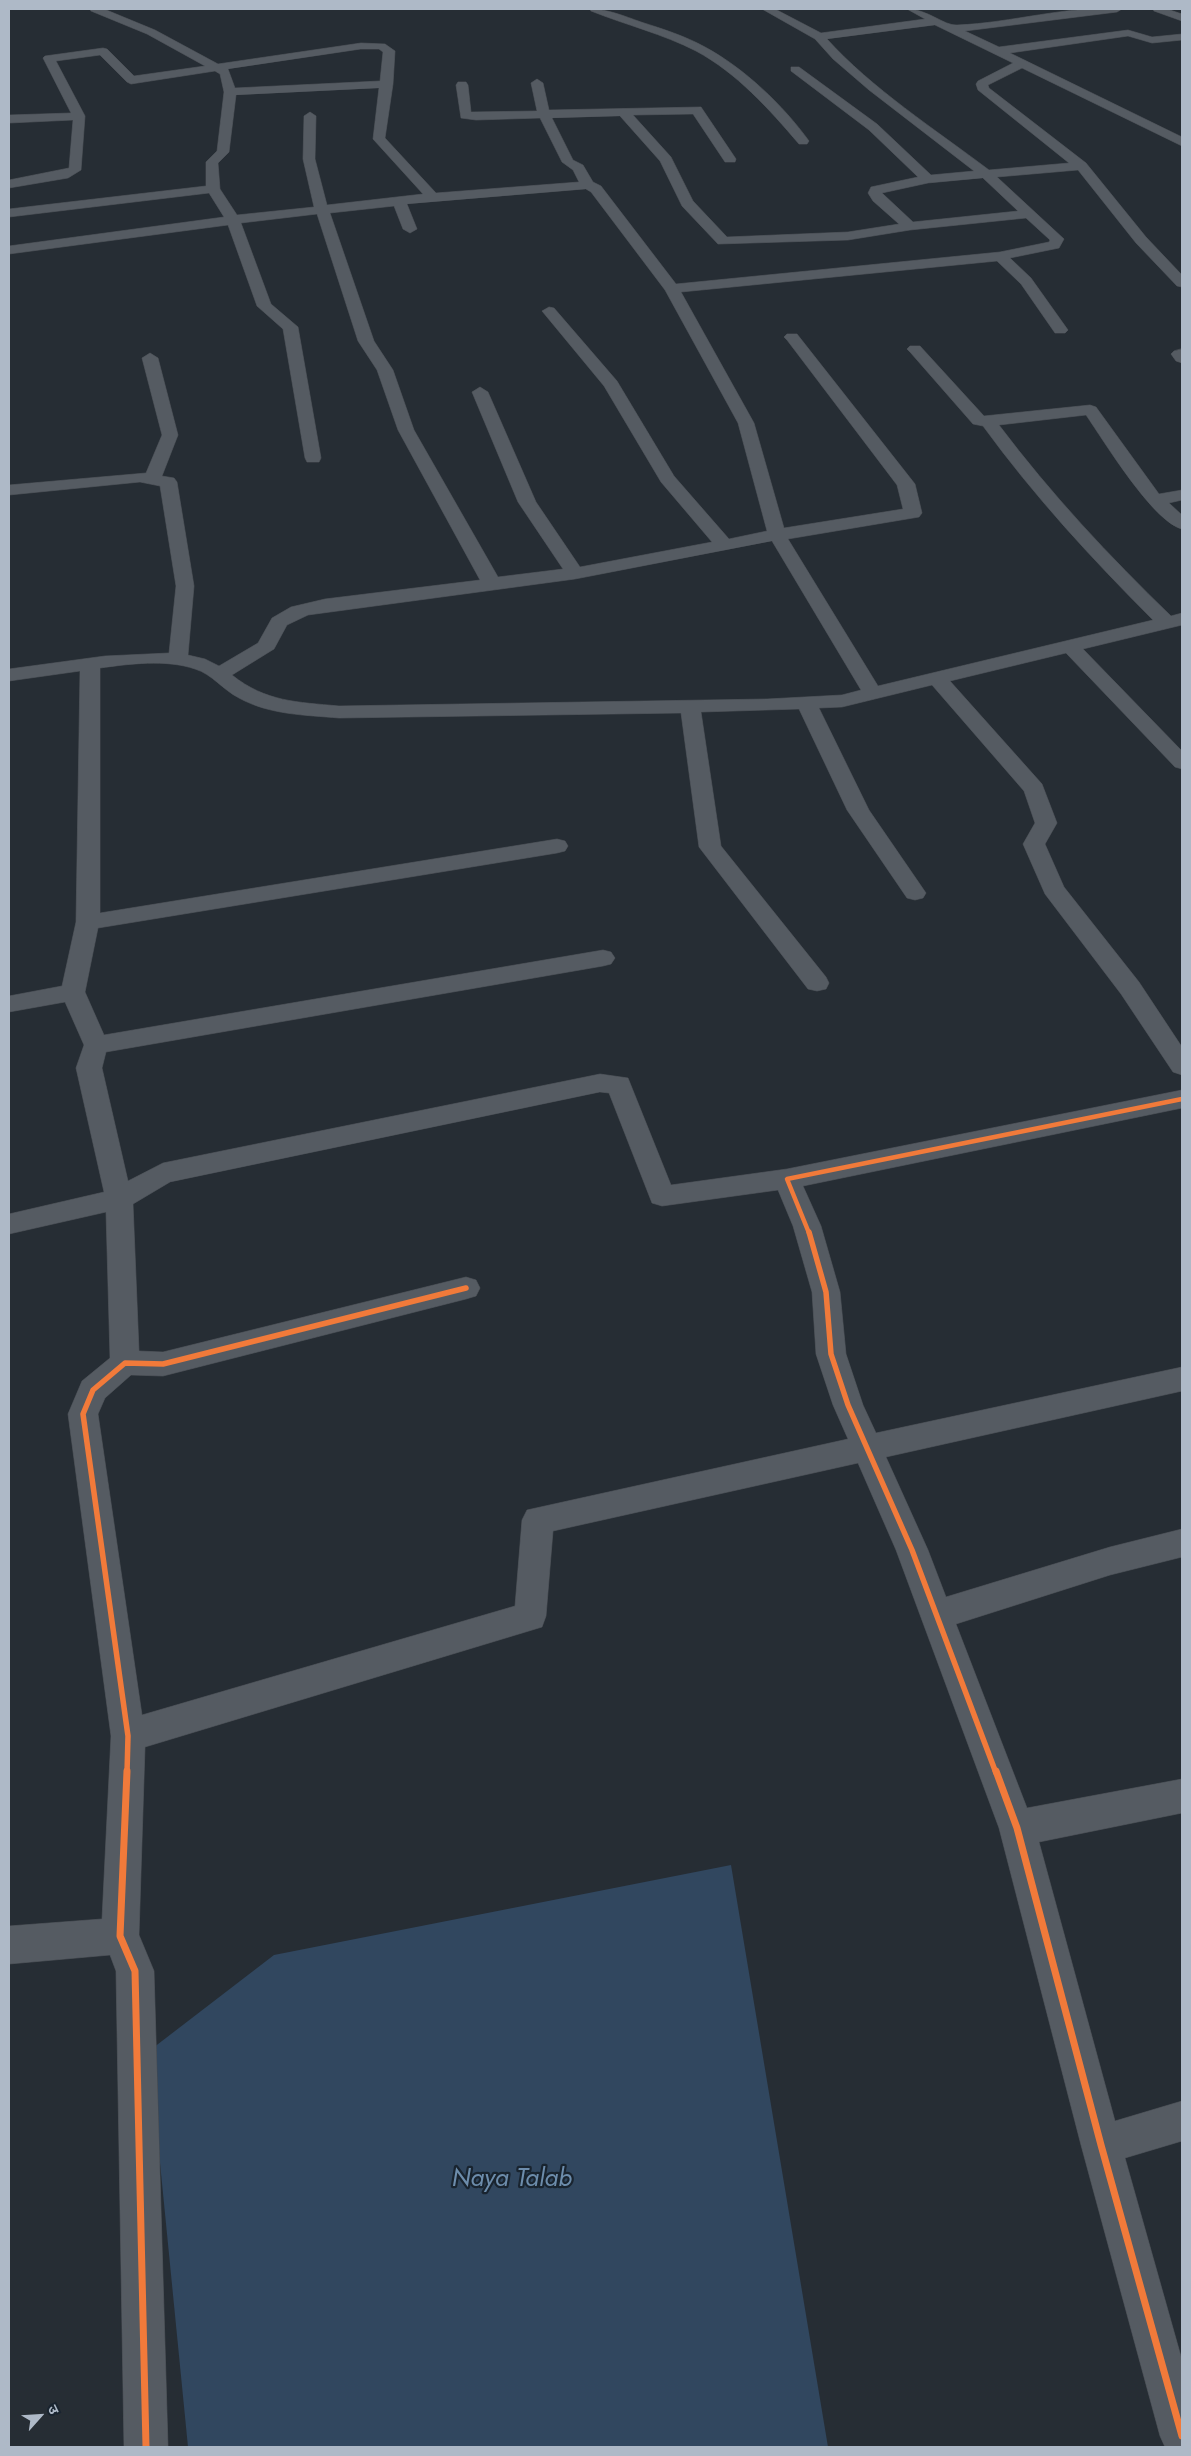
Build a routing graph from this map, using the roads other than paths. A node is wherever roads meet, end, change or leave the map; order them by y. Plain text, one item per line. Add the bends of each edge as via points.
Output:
1 (95, 9) edge
2 (595, 9) edge
3 (767, 9) edge
4 (912, 9) edge
5 (1117, 9) edge
6 (1158, 9) edge
7 (1182, 18) edge
8 (937, 21) junction
9 (953, 29) junction
10 (819, 37) junction
11 (1182, 37) edge
12 (997, 50) junction
13 (1023, 63) junction
14 (216, 67) junction
15 (795, 69) dead end
16 (536, 83) dead end
17 (387, 84) junction
18 (462, 85) dead end
19 (230, 92) junction
20 (624, 113) junction
21 (544, 114) junction
22 (79, 116) junction
23 (310, 116) dead end
24 (9, 119) edge
25 (803, 141) dead end
26 (1182, 142) edge
27 (730, 159) dead end
28 (1081, 166) junction
29 (987, 175) junction
30 (928, 179) junction
31 (588, 185) junction
32 (213, 189) junction
33 (17, 194) edge
34 (433, 197) junction
35 (399, 201) junction
36 (322, 210) junction
37 (9, 213) edge
38 (1029, 214) junction
39 (233, 220) junction
40 (910, 226) junction
41 (410, 229) dead end
42 (848, 236) junction
43 (9, 250) edge
44 (1000, 256) junction
45 (871, 268) junction
46 (1182, 283) edge
47 (672, 289) junction
48 (549, 311) dead end
49 (1060, 330) dead end
50 (792, 337) dead end
51 (915, 349) dead end
52 (1182, 354) edge
53 (150, 358) dead end
54 (1182, 358) edge
55 (480, 392) dead end
56 (988, 421) junction
57 (313, 458) dead end
58 (152, 479) junction
59 (9, 490) edge
60 (1182, 495) edge
61 (1155, 500) junction
62 (1182, 524) edge
63 (777, 534) junction
64 (725, 545) junction
65 (575, 573) junction
66 (492, 584) junction
67 (1174, 621) edge
68 (1069, 646) junction
69 (178, 659) junction
70 (90, 665) junction
71 (218, 674) junction
72 (9, 675) edge
73 (936, 678) junction
74 (873, 694) junction
75 (806, 703) junction
76 (690, 707) junction
77 (1182, 763) edge
78 (557, 846) dead end
79 (914, 893) dead end
80 (88, 922) junction
81 (603, 958) dead end
82 (817, 983) dead end
83 (73, 992) junction
84 (9, 1004) edge
85 (96, 1045) junction
86 (1182, 1066) edge
87 (1182, 1099) edge
88 (787, 1179) junction
89 (119, 1199) junction
90 (9, 1224) edge
91 (466, 1288) dead end
92 (125, 1363) junction
93 (1182, 1379) edge
94 (867, 1449) junction
95 (1182, 1543) edge
96 (937, 1615) junction
97 (128, 1736) junction
98 (1182, 1796) edge
99 (1017, 1828) junction
100 (120, 1936) junction
101 (9, 1945) edge
102 (1182, 2120) edge
103 (1101, 2145) junction
104 (1182, 2436) edge
105 (146, 2447) edge

1 - 14 street via 151,32
2 - 25 street via 679,40 714,57 746,82
3 - 10 street
4 - 8 street
5 - 9 street
6 - 7 street
8 - 9 street
8 - 10 street
9 - 12 street
10 - 29 street via 873,87
11 - 12 street via 1152,40 1135,33
12 - 13 street
13 - 26 street
13 - 28 street via 982,84 984,90
14 - 17 street via 361,46 381,46 389,51
14 - 19 street via 225,72
14 - 22 street via 130,80 103,51 49,58
15 - 30 street via 873,126
16 - 21 street
17 - 19 street
17 - 34 street via 379,139
18 - 21 street via 465,115
19 - 32 street via 223,152 212,162
20 - 21 street
20 - 27 street via 697,110
20 - 42 street via 666,160 687,203 723,241
21 - 31 street via 568,162 578,168
22 - 24 street
22 - 33 street via 75,170
23 - 36 street via 309,159
28 - 29 street
28 - 46 street via 1141,240
29 - 30 street
29 - 38 street
30 - 40 street via 885,187 875,193
31 - 34 street
31 - 47 street via 596,189
32 - 33 street
32 - 39 street
33 - 37 street
34 - 35 street
35 - 36 street
35 - 41 street
36 - 39 street
36 - 66 street via 366,341 385,370 406,430
38 - 40 street
38 - 44 street via 1057,239 1054,244
39 - 43 street
39 - 57 street via 264,306 290,327
40 - 42 street
42 - 45 street
44 - 45 street
44 - 49 street via 1026,281
45 - 47 street
47 - 63 street via 746,423
48 - 64 street via 612,384 667,478
50 - 63 street via 906,484 913,513
51 - 56 street via 979,421
52 - 54 street via 1179,354
53 - 58 street via 170,435
55 - 65 street via 527,502
56 - 61 street via 1090,410
56 - 67 street via 1018,464 1129,586
58 - 59 street via 140,477
58 - 69 street via 168,482 185,586
60 - 61 street
61 - 62 street
63 - 64 street
63 - 74 street
64 - 65 street
65 - 66 street
66 - 71 street via 324,605 295,612 276,625 274,636 266,646
67 - 68 street
68 - 73 street
68 - 77 street
69 - 70 street
69 - 71 street via 201,664
70 - 72 street
70 - 80 street
71 - 76 street via 247,695 286,708 339,712
73 - 74 street
73 - 86 street via 1034,789 1046,822 1034,844 1053,889 1130,988
74 - 75 street via 842,701
75 - 76 street
75 - 79 street via 858,810
76 - 82 street via 710,847
78 - 80 street
80 - 83 street
81 - 85 street
83 - 84 street
83 - 85 street
85 - 89 street via 89,1068
87 - 88 street
88 - 89 street via 662,1196 618,1084 600,1083 163,1173
88 - 94 street via 807,1226 826,1292 831,1354 848,1406
89 - 90 street
89 - 92 street
91 - 92 street via 163,1364
92 - 97 street via 93,1390 82,1414
93 - 94 street
94 - 96 street
94 - 97 street via 538,1520 530,1616
95 - 96 street
96 - 99 street
97 - 100 street
98 - 99 street
99 - 103 street
100 - 101 street
100 - 105 street via 135,1971
102 - 103 street
103 - 104 street

